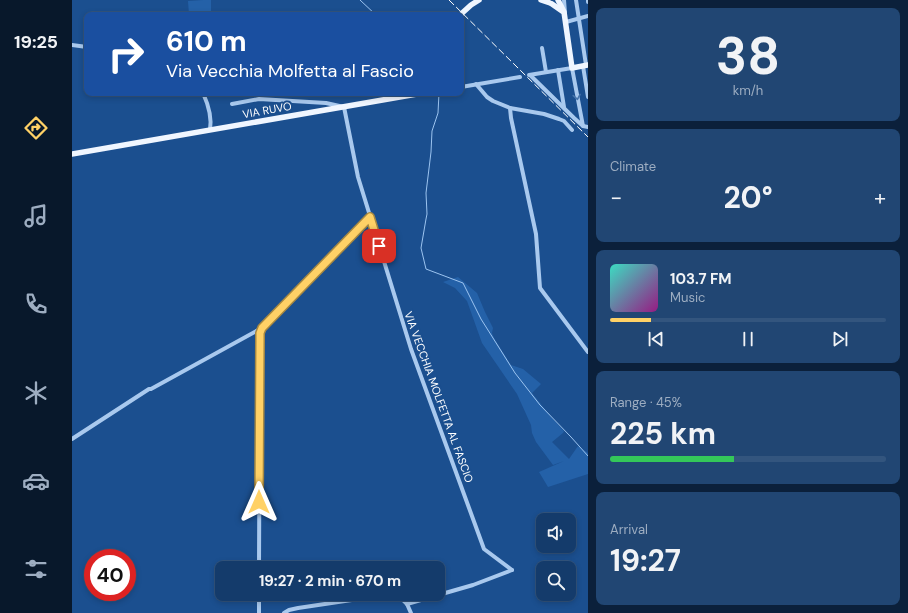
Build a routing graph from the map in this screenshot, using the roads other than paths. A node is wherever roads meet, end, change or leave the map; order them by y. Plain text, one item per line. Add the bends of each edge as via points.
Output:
1 (479, 0) edge
2 (541, 0) edge
3 (564, 0) edge
4 (576, 0) edge
5 (553, 1) edge
6 (463, 12) edge
7 (588, 16) edge
8 (565, 17) junction
9 (579, 19) junction
10 (72, 44) edge
11 (84, 46) edge
12 (542, 48) dead end
13 (585, 65) edge
14 (572, 68) junction
15 (558, 70) junction
16 (546, 72) junction
17 (520, 77) dead end
18 (476, 84) junction
19 (464, 86) edge
20 (204, 96) edge
21 (401, 96) edge
22 (588, 97) edge
23 (232, 104) dead end
24 (344, 107) junction
25 (510, 108) junction
26 (564, 108) junction
27 (583, 126) junction
28 (588, 127) edge
29 (210, 130) junction
30 (572, 130) dead end
31 (72, 154) edge
32 (370, 217) junction
33 (262, 328) junction
34 (588, 352) edge
35 (72, 439) edge
36 (259, 561) edge
37 (259, 601) edge
38 (346, 601) edge
39 (404, 601) edge
40 (407, 604) junction
41 (259, 613) edge
42 (284, 613) edge
43 (411, 613) edge

1 - 6 main road, bridge
2 - 5 main road
3 - 8 street
4 - 9 street
5 - 8 main road
7 - 9 street
8 - 9 street
8 - 14 main road
9 - 13 street
10 - 11 street
12 - 16 street
13 - 14 main road
13 - 22 street
14 - 15 street
14 -> 27 street
15 - 16 street
15 - 26 street
16 - 26 street via 530,75
17 - 18 street
18 - 19 street
18 - 25 street via 487,97
20 - 29 street
21 - 24 main road, VIA RUVO
23 - 24 street via 259,99 326,103
24 - 29 main road, VIA RUVO
24 - 32 street, VIA VECCHIA MOLFETTA AL FASCIO via 354,162
25 - 30 street via 559,118
25 - 34 street via 536,234 540,288
26 - 27 street
27 - 28 street
29 - 31 main road, VIA RUVO
32 - 33 street
32 - 40 street, VIA VECCHIA MOLFETTA AL FASCIO via 411,349 484,549 512,570 473,585
33 - 35 street via 149,389
33 - 36 street
37 - 41 street
38 - 42 street via 298,608
39 - 40 street
40 - 43 street

